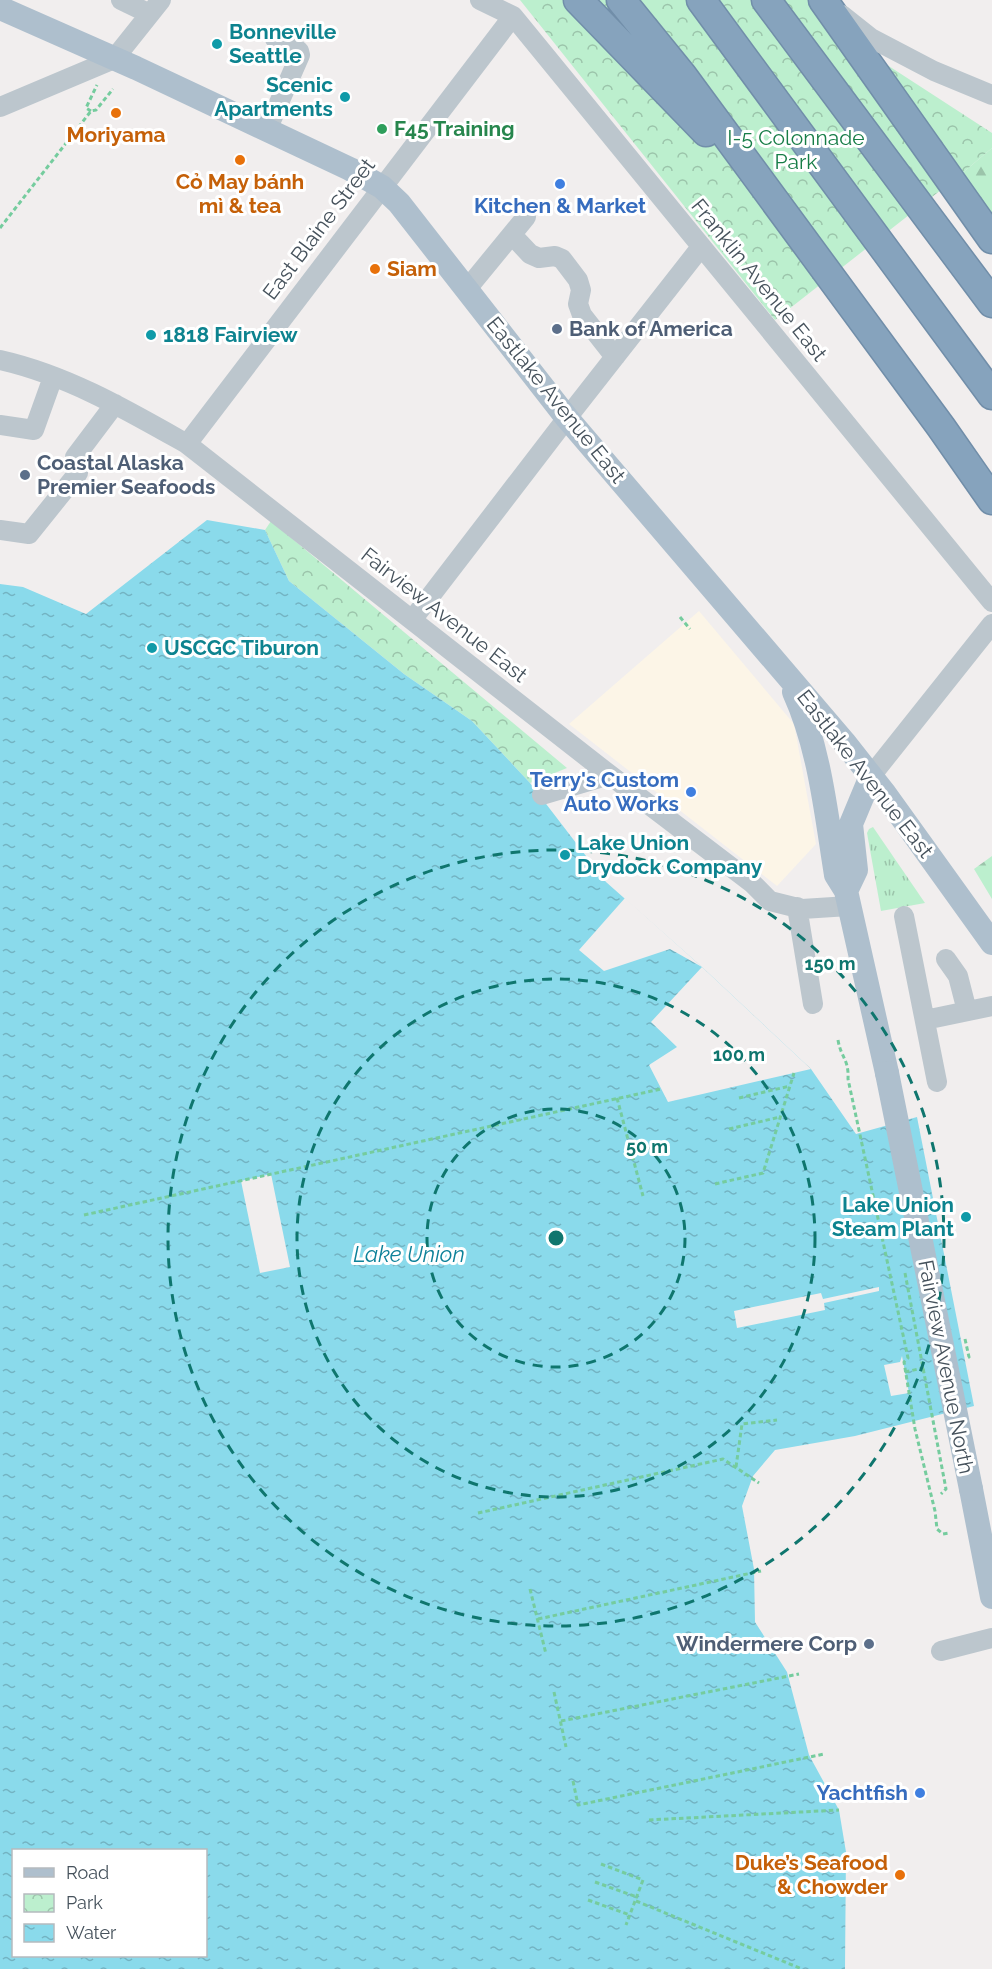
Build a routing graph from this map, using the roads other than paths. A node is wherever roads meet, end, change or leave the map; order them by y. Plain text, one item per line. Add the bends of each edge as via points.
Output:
1 (121, 0) edge
2 (480, 0) edge
3 (578, 0) edge
4 (621, 0) edge
5 (701, 0) edge
6 (766, 0) edge
7 (823, 0) edge
8 (155, 7) edge
9 (0, 8) edge
10 (513, 16) junction
11 (275, 39) dead end
12 (114, 59) junction
13 (992, 95) edge
14 (0, 107) edge
15 (267, 130) junction
16 (382, 187) junction
17 (774, 200) junction
18 (526, 217) dead end
19 (512, 235) junction
20 (992, 239) edge
21 (701, 247) junction
22 (467, 289) junction
23 (992, 303) edge
24 (615, 357) junction
25 (0, 360) edge
26 (53, 377) junction
27 (992, 395) edge
28 (115, 404) junction
29 (567, 418) junction
30 (0, 425) edge
31 (186, 444) junction
32 (992, 500) edge
33 (0, 530) edge
34 (992, 602) edge
35 (412, 620) junction
36 (992, 624) edge
37 (786, 674) junction
38 (610, 776) junction
39 (871, 776) junction
40 (543, 795) dead end
41 (847, 899) junction
42 (797, 907) junction
43 (904, 916) dead end
44 (992, 943) edge
45 (946, 959) dead end
46 (813, 1004) dead end
47 (992, 1006) edge
48 (968, 1011) junction
49 (925, 1020) junction
50 (937, 1082) dead end
51 (992, 1597) edge
52 (992, 1638) edge
53 (941, 1651) dead end

1 - 8 street
2 - 10 street, Franklin Avenue East
3 - 17 highway
4 - 17 highway
5 - 27 highway
6 - 23 highway
7 - 13 street via 871,38 934,71
7 - 20 highway
8 - 12 street
9 - 12 main road, Eastlake Avenue East
10 - 16 street, East Blaine Street
10 - 21 street, Franklin Avenue East
11 - 15 street via 292,45 300,55
12 - 14 street
12 - 15 main road, Eastlake Avenue East
15 - 16 main road, Eastlake Avenue East
16 - 22 main road, Eastlake Avenue East via 405,208
16 - 31 street, East Blaine Street
17 - 32 highway
18 - 19 street
19 - 22 street
19 - 24 street via 530,254 562,259 578,280 582,315
21 - 24 street
21 - 34 street, Franklin Avenue East
22 - 29 main road, Eastlake Avenue East
24 - 29 street
25 - 26 street, Fairview Avenue East
26 - 28 street, Fairview Avenue East
26 - 30 street via 34,430
28 - 31 street, Fairview Avenue East
28 - 33 street via 75,457 78,474 29,534
29 - 35 street
29 - 37 main road, Eastlake Avenue East
31 - 35 street, Fairview Avenue East
35 - 38 street, Fairview Avenue East
36 - 39 street
37 - 39 main road, Eastlake Avenue East
37 - 41 main road, Fairview Avenue North via 814,747 836,875
38 - 40 street
38 - 42 street, Fairview Avenue East via 752,883 770,901
39 - 41 main road via 851,824 856,870
39 - 44 main road, Eastlake Avenue East
41 - 42 street, Fairview Avenue East
41 - 51 main road, Fairview Avenue North, bridge via 887,1073
42 - 46 street
43 - 49 street
45 - 48 street via 958,976
47 - 48 street
48 - 49 street
49 - 50 street
52 - 53 street

